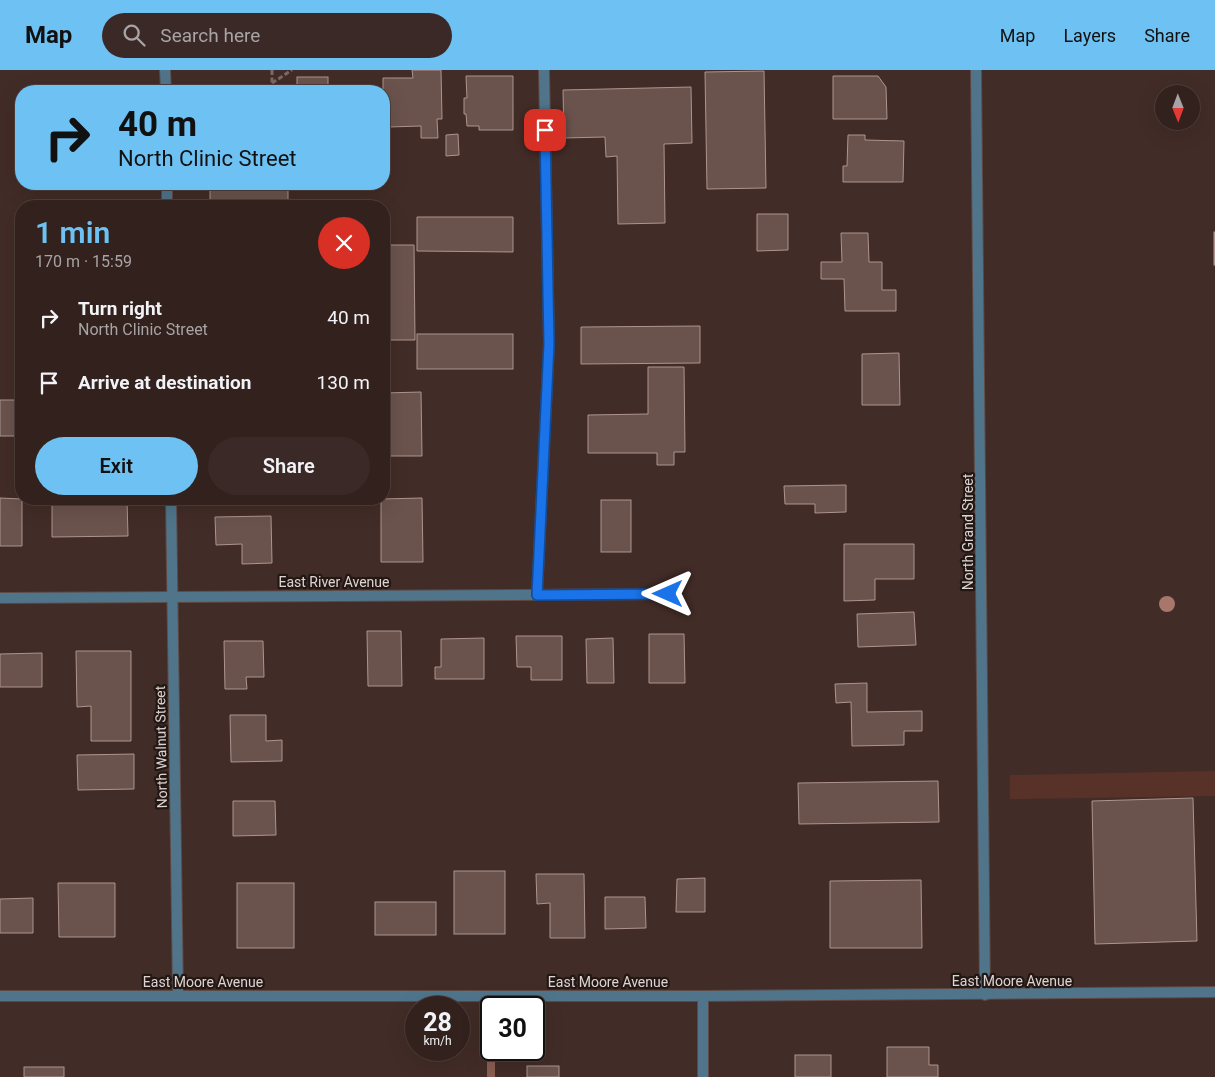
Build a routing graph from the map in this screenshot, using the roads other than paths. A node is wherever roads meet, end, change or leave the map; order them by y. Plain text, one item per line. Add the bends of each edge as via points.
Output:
1 (165, 70) edge
2 (544, 70) edge
3 (976, 70) edge
4 (166, 85) edge
5 (171, 505) edge
6 (668, 594) dead end
7 (537, 595) junction
8 (172, 597) junction
9 (0, 598) edge
10 (1215, 992) edge
11 (178, 995) junction
12 (985, 995) junction
13 (0, 996) edge
14 (703, 996) junction
15 (703, 1077) edge

1 - 4 street
2 - 7 street via 549,344
3 - 12 street, North Grand Street
5 - 8 street, North Walnut Street
6 - 7 street, East River Avenue
7 - 8 street, East River Avenue
8 - 9 street, East River Avenue
8 - 11 street, North Walnut Street
10 - 12 street, East Moore Avenue
11 - 13 street, East Moore Avenue
11 - 14 street, East Moore Avenue
12 - 14 street, East Moore Avenue
14 - 15 street

